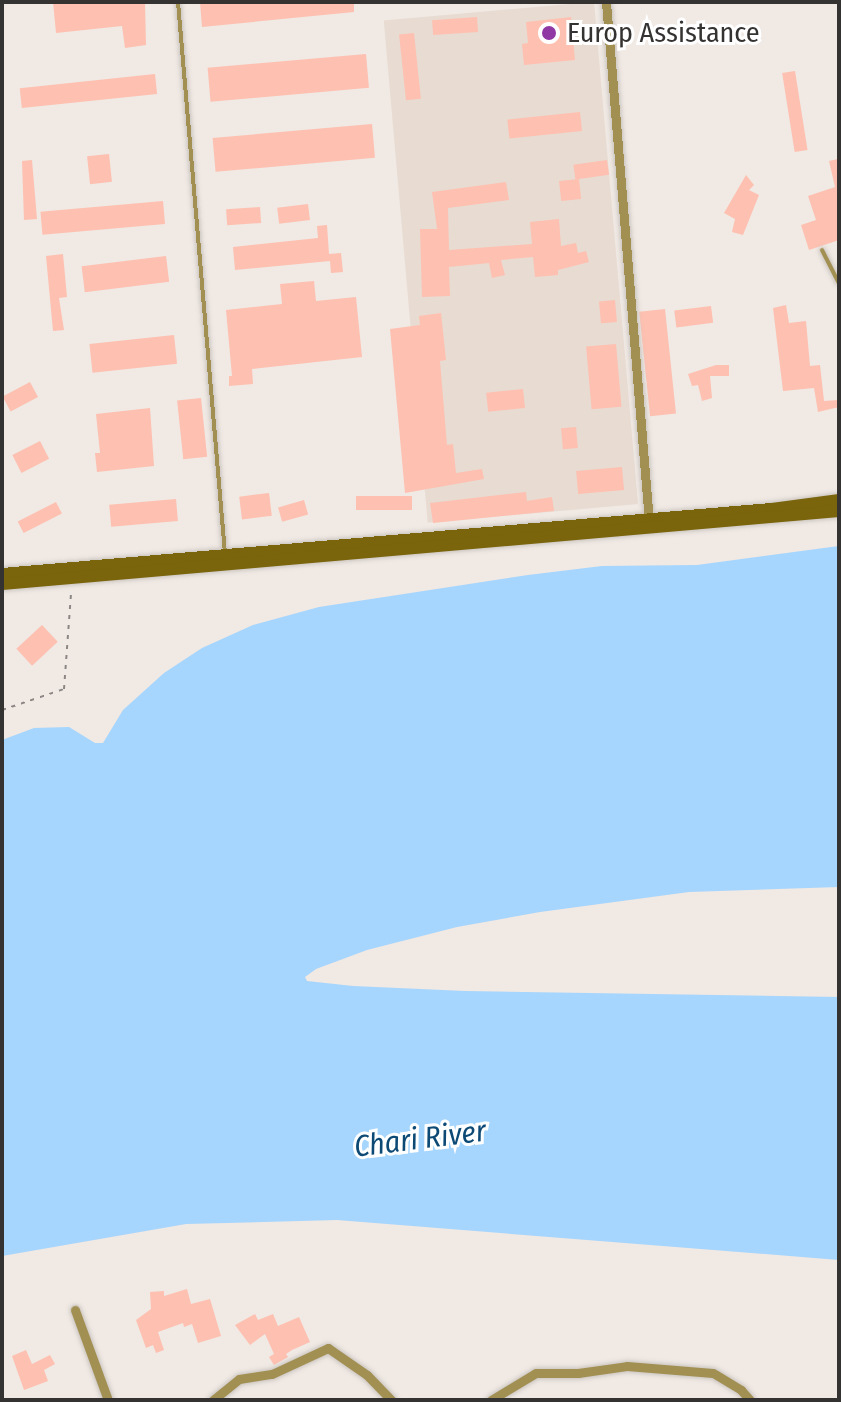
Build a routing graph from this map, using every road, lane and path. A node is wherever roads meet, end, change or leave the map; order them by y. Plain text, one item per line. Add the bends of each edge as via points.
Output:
1 (178, 2) edge
2 (606, 2) edge
3 (822, 250) dead end
4 (839, 283) edge
5 (839, 500) edge
6 (839, 511) edge
7 (649, 524) junction
8 (225, 559) junction
9 (2, 574) edge
10 (2, 584) edge
11 (71, 593) dead end
12 (2, 710) edge
13 (75, 1310) dead end
14 (108, 1400) edge
15 (213, 1400) edge
16 (391, 1400) edge
17 (491, 1400) edge
18 (750, 1400) edge

1 - 8 lane
2 - 7 street
3 - 4 lane
5 - 7 main road
6 - 7 main road
7 - 8 main road
8 - 9 main road
8 - 10 main road
11 - 12 path via 64,689
13 - 14 street
15 - 16 street via 229,1384 272,1374 328,1348 367,1375
17 - 18 street via 536,1373 627,1366 713,1373

